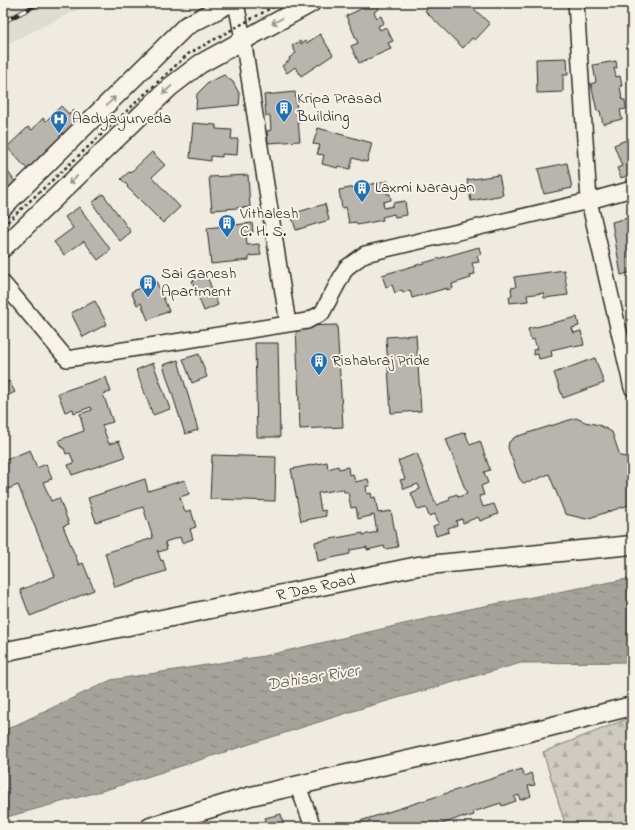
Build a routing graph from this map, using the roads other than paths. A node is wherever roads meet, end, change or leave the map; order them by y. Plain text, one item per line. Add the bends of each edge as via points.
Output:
1 (230, 3) edge
2 (236, 3) edge
3 (311, 3) edge
4 (576, 3) edge
5 (243, 39) junction
6 (632, 189) edge
7 (589, 201) junction
8 (3, 206) edge
9 (3, 248) edge
10 (3, 283) edge
11 (288, 324) junction
12 (632, 388) edge
13 (632, 545) edge
14 (3, 654) edge
15 (632, 706) edge
16 (298, 786) junction
17 (150, 827) edge
18 (313, 827) edge

8 -> 1 street via 186,26
2 - 5 street
3 -> 5 street
4 - 7 street
5 -> 9 street via 200,64 170,88
5 - 11 street
6 - 7 street
7 - 11 street via 364,254 346,268 322,313 307,321
7 - 12 street
10 - 11 street via 68,359
13 - 14 street, R Das Road via 418,566 12,650
15 - 16 street
16 - 17 street via 252,796
16 - 18 street

